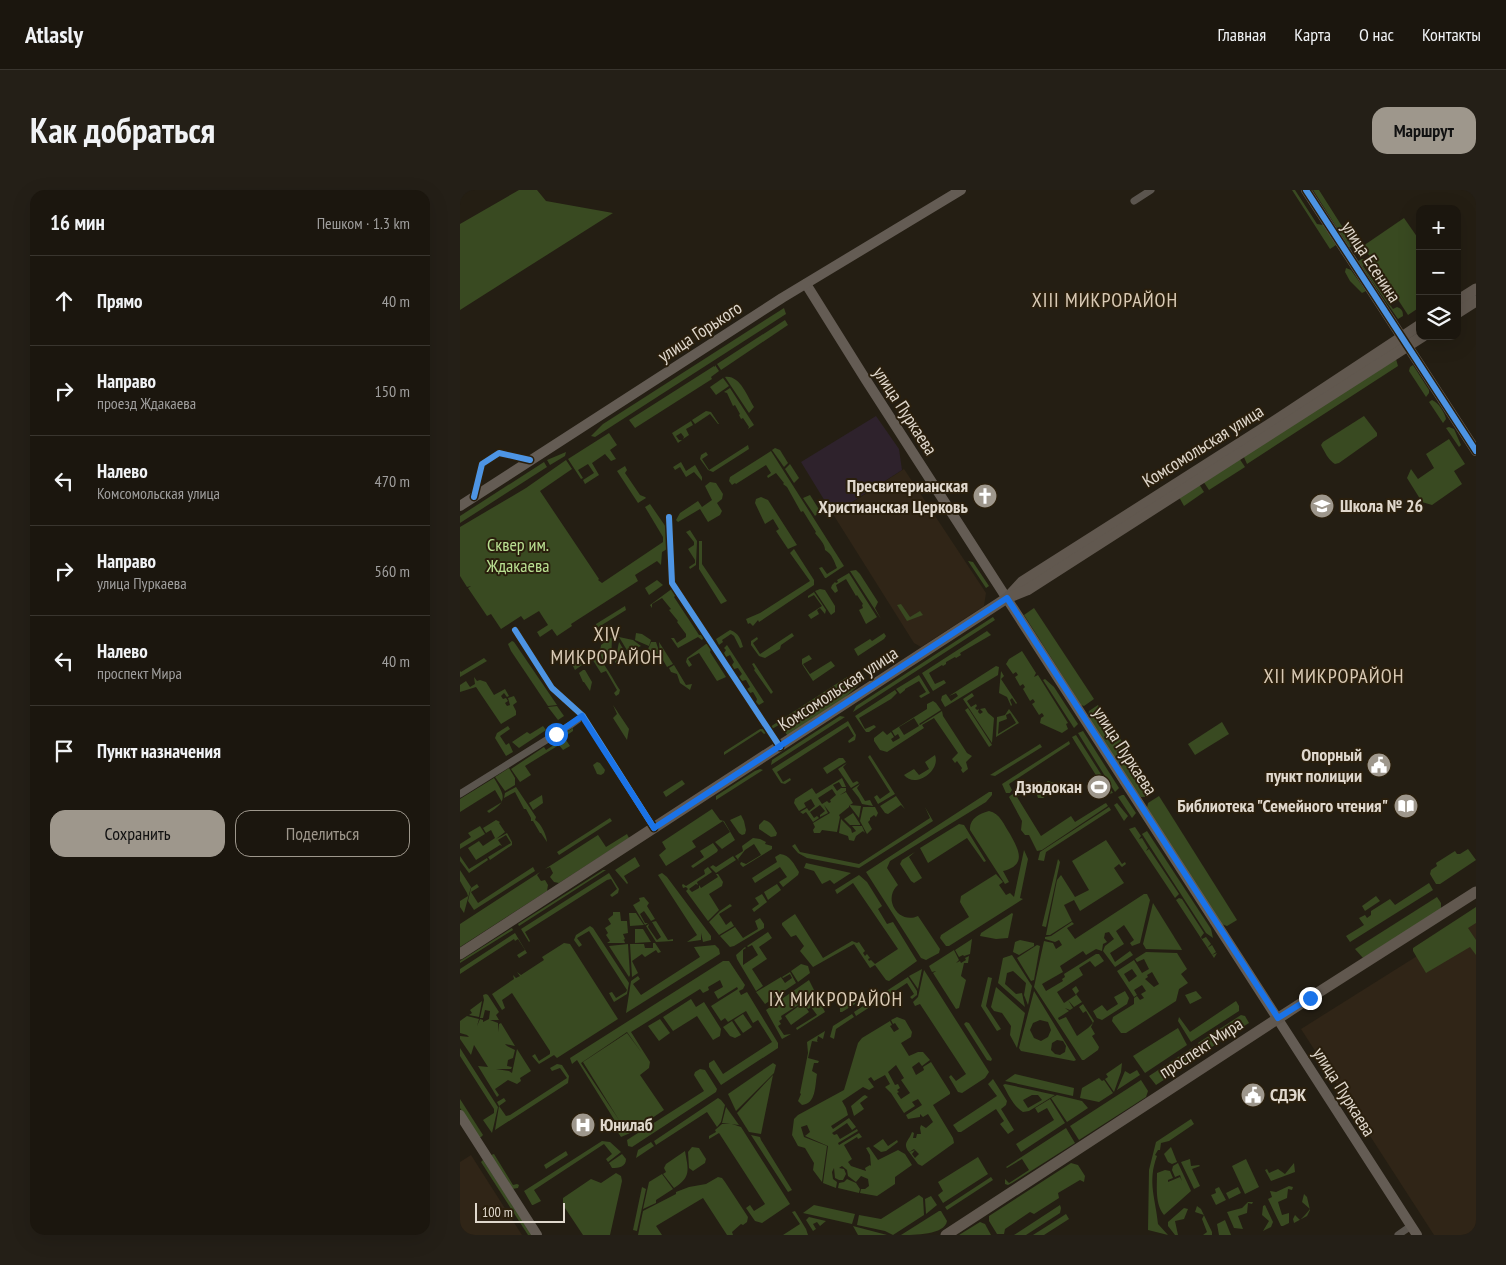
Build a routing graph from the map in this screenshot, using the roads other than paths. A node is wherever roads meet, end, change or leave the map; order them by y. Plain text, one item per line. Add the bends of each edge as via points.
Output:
1 (961, 190) edge
2 (1152, 190) edge
3 (1306, 190) edge
4 (1134, 201) dead end
5 (806, 284) junction
6 (1476, 289) edge
7 (1461, 298) edge
8 (1476, 301) edge
9 (1461, 311) edge
10 (1416, 330) edge
11 (1416, 338) edge
12 (1405, 342) junction
13 (1476, 451) edge
14 (530, 460) junction
15 (474, 497) junction
16 (460, 506) edge
17 (669, 518) dead end
18 (1007, 598) junction
19 (515, 630) dead end
20 (582, 716) junction
21 (780, 747) junction
22 (460, 794) edge
23 (654, 828) junction
24 (1476, 892) edge
25 (460, 954) edge
26 (1278, 1018) junction
27 (460, 1115) edge
28 (1414, 1231) edge
29 (537, 1235) edge
30 (946, 1235) edge
31 (1398, 1235) edge

1 - 5 main road, улица Горького
2 - 4 street
3 - 12 main road, улица Есенина
5 - 14 main road, улица Горького
5 - 18 main road, улица Пуркаева
6 - 7 main road
8 - 9 main road
10 - 12 main road, Комсомольская улица
11 - 12 main road, Комсомольская улица
12 - 13 main road, улица Есенина
12 - 18 main road, Комсомольская улица via 1022,582
14 - 15 main road, улица Горького
14 - 15 street via 500,453 482,464
15 - 16 main road, улица Горького
17 - 21 street via 672,584
18 - 21 main road, Комсомольская улица
18 - 26 main road, улица Пуркаева
19 - 20 street via 552,688
20 - 22 street
20 - 23 street
21 - 23 main road, Комсомольская улица
23 - 25 main road, Комсомольская улица
24 - 26 main road, проспект Мира
26 - 28 main road, улица Пуркаева
26 - 30 main road, проспект Мира
27 - 29 main road
28 - 31 street

